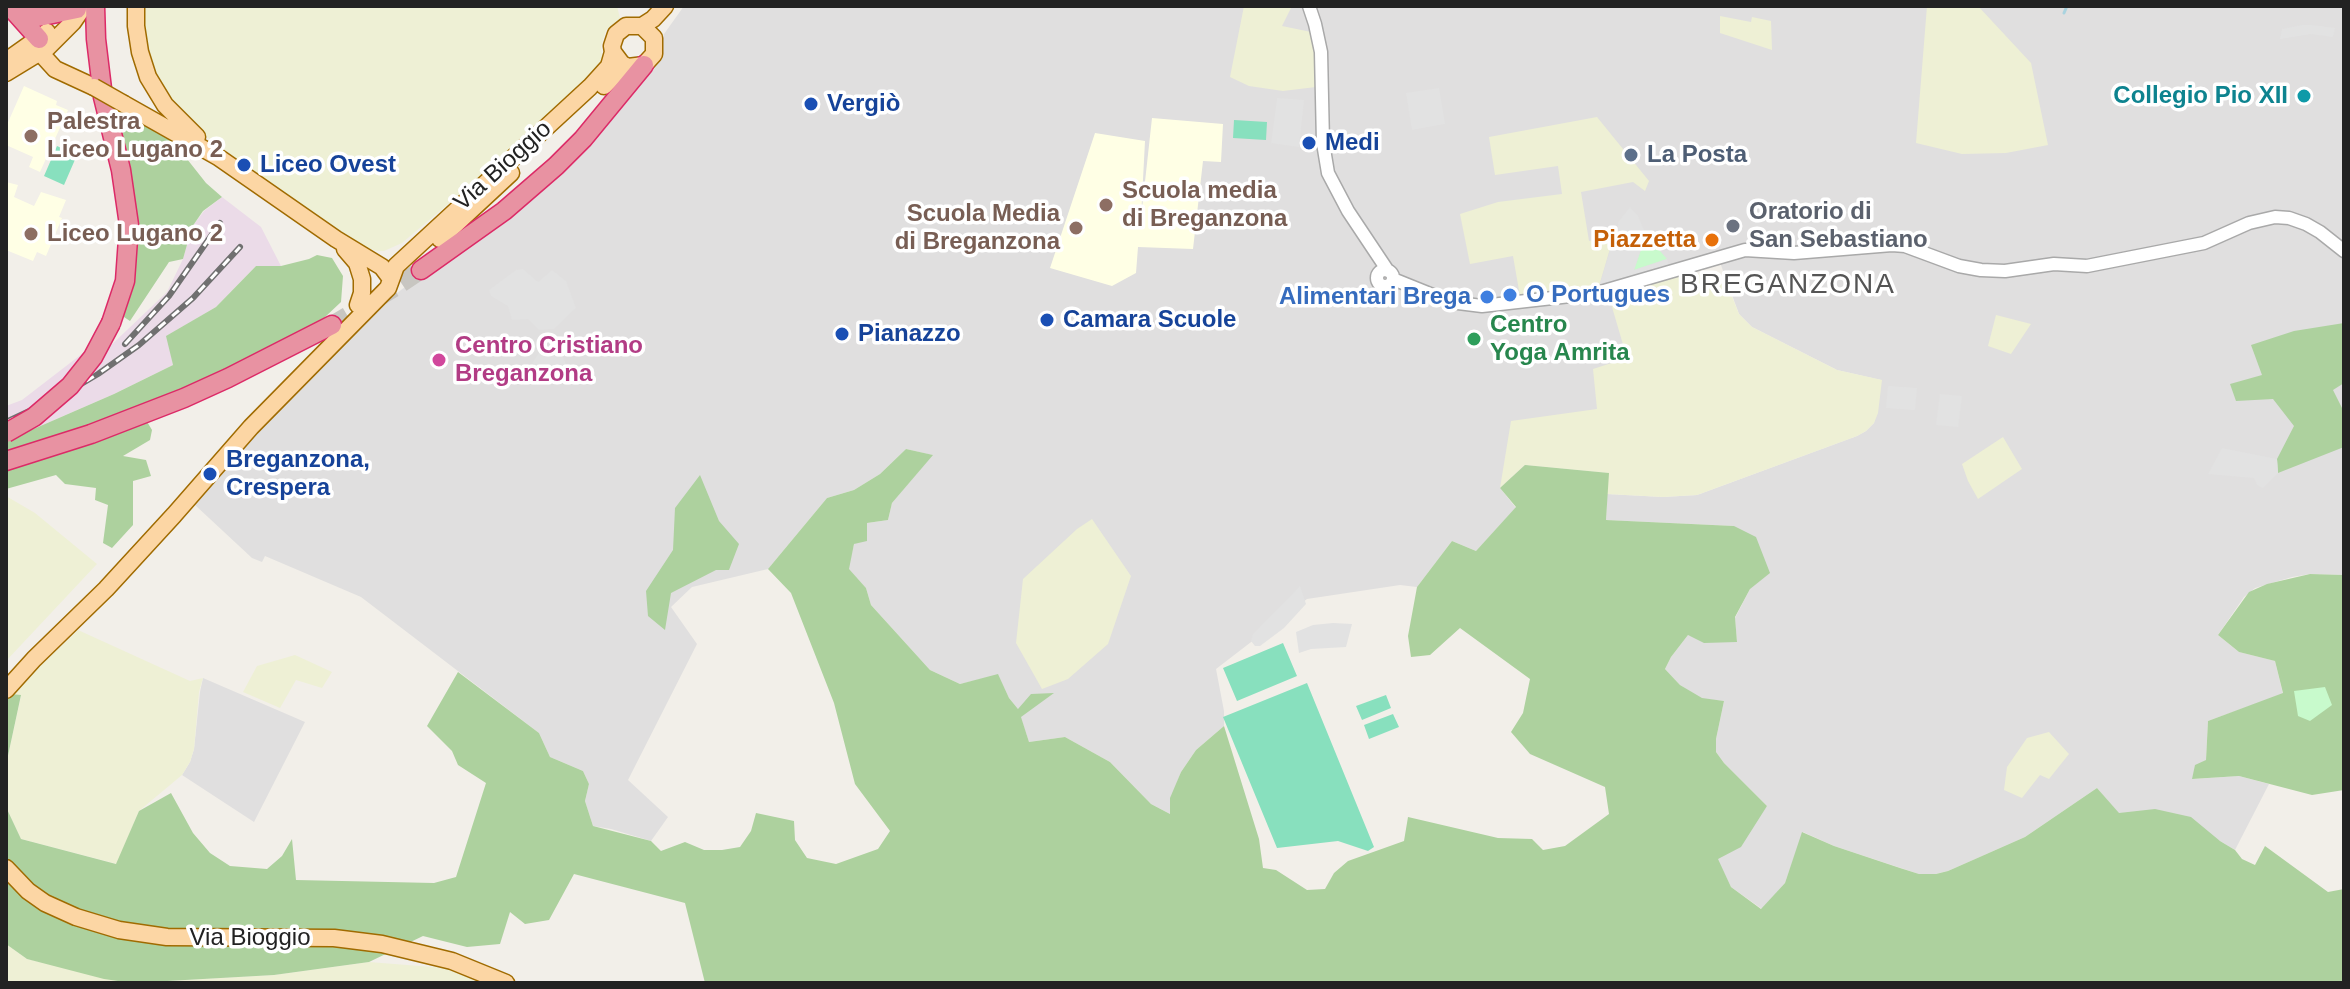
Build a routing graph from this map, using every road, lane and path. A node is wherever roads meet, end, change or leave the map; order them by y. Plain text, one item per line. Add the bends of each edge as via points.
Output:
1 (136, 6) edge
2 (665, 6) edge
3 (675, 6) edge
4 (1309, 6) edge
5 (12, 8) edge
6 (87, 8) edge
7 (642, 26) junction
8 (656, 44) junction
9 (42, 46) junction
10 (613, 52) junction
11 (6, 61) edge
12 (636, 66) junction
13 (6, 74) edge
14 (66, 74) junction
15 (94, 87) junction
16 (218, 157) junction
17 (456, 208) junction
18 (336, 239) junction
19 (2344, 251) edge
20 (366, 257) junction
21 (421, 270) tunnel mouth
22 (391, 279) junction
23 (358, 305) junction
24 (332, 325) tunnel mouth
25 (251, 427) junction
26 (6, 433) edge
27 (6, 461) edge
28 (6, 690) edge
29 (6, 868) edge
30 (506, 983) edge

1 - 16 main road via 148,77 176,118
2 - 7 main road, Via Bioggio
3 - 8 main road, Via Bioggio
4 - 19 street via 1321,52 1328,173 1390,275 1450,302 1482,306 1597,293 1745,250 1794,253 1892,245 1981,270 2087,266 2204,243 2275,217 2306,224
5 - 6 highway via 44,17
5 - 9 highway
6 - 9 main road
6 - 26 highway, bridge via 129,225 125,281 93,357 70,386
7 - 8 main road
7 - 10 main road, Via Bioggio via 620,29
8 - 12 main road, Via Bioggio via 654,54
9 - 11 main road
9 - 13 main road
9 - 14 main road via 48,63
9 - 15 main road
10 - 12 main road via 616,59
10 - 17 main road, Via Bioggio via 609,66 590,87
12 - 21 highway via 583,139 547,175
12 - 22 main road, Via Bioggio via 618,72 403,274
13 - 14 main road via 37,69
14 - 15 main road
15 - 16 main road, bridge
16 - 18 main road
17 - 20 main road via 396,253
17 - 22 main road, Via Bioggio via 396,266
18 - 20 main road
18 - 22 main road
18 - 23 main road via 357,263 362,287
20 - 22 main road
22 - 23 main road, Via Bioggio
22 - 25 main road, Via Bioggio
23 - 25 main road, Via Bioggio
24 - 27 highway via 184,398
25 - 28 main road, Via Bioggio via 145,547
29 - 30 main road, Via Bioggio via 45,903 119,930 167,937 334,938 382,944 452,961

